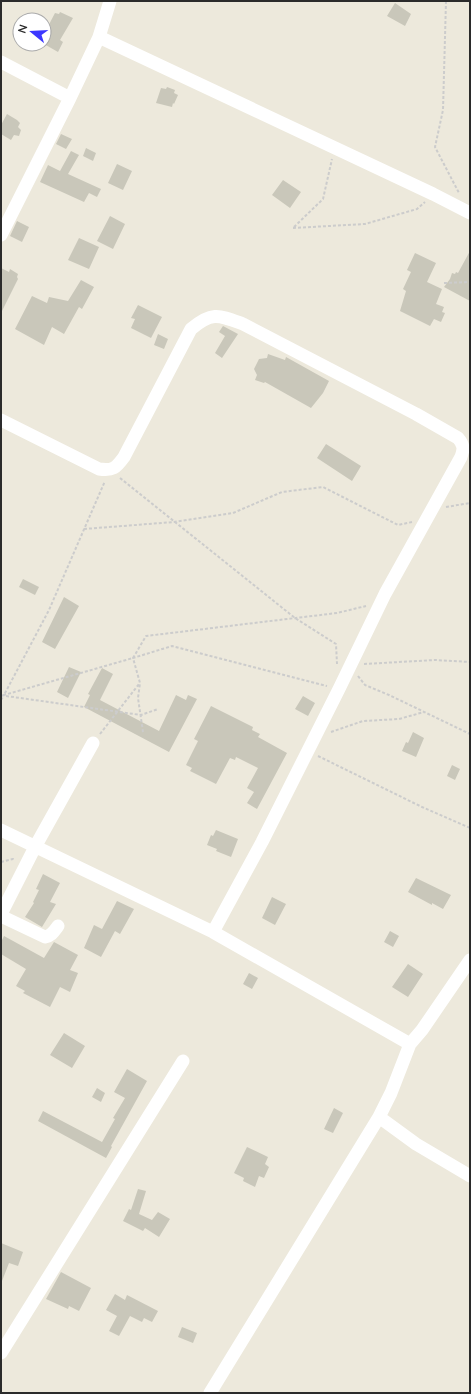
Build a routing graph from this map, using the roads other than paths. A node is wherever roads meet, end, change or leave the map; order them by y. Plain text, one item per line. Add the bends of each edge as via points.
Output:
1 (110, 1) edge
2 (99, 37) junction
3 (1, 62) edge
4 (70, 98) junction
5 (469, 212) edge
6 (1, 235) edge
7 (1, 420) edge
8 (93, 743) road end
9 (1, 830) edge
10 (35, 847) junction
11 (1, 915) edge
12 (58, 926) dead end
13 (213, 932) junction
14 (470, 960) edge
15 (410, 1044) junction
16 (182, 1061) dead end
17 (379, 1117) junction
18 (470, 1176) edge
19 (1, 1353) edge
20 (210, 1393) edge

1 - 2 street
2 - 4 street
2 - 5 street
3 - 4 street
4 - 6 street
7 - 13 street via 98,469 110,470 124,457 191,329 211,316 225,317 250,327 416,414 463,443 463,449 381,603 262,842
8 - 10 street
9 - 10 street
10 - 11 street
10 - 13 street
11 - 12 street via 45,936 53,934
13 - 15 street
14 - 15 street
15 - 17 street
16 - 19 street
17 - 18 street via 416,1144
17 - 20 street

